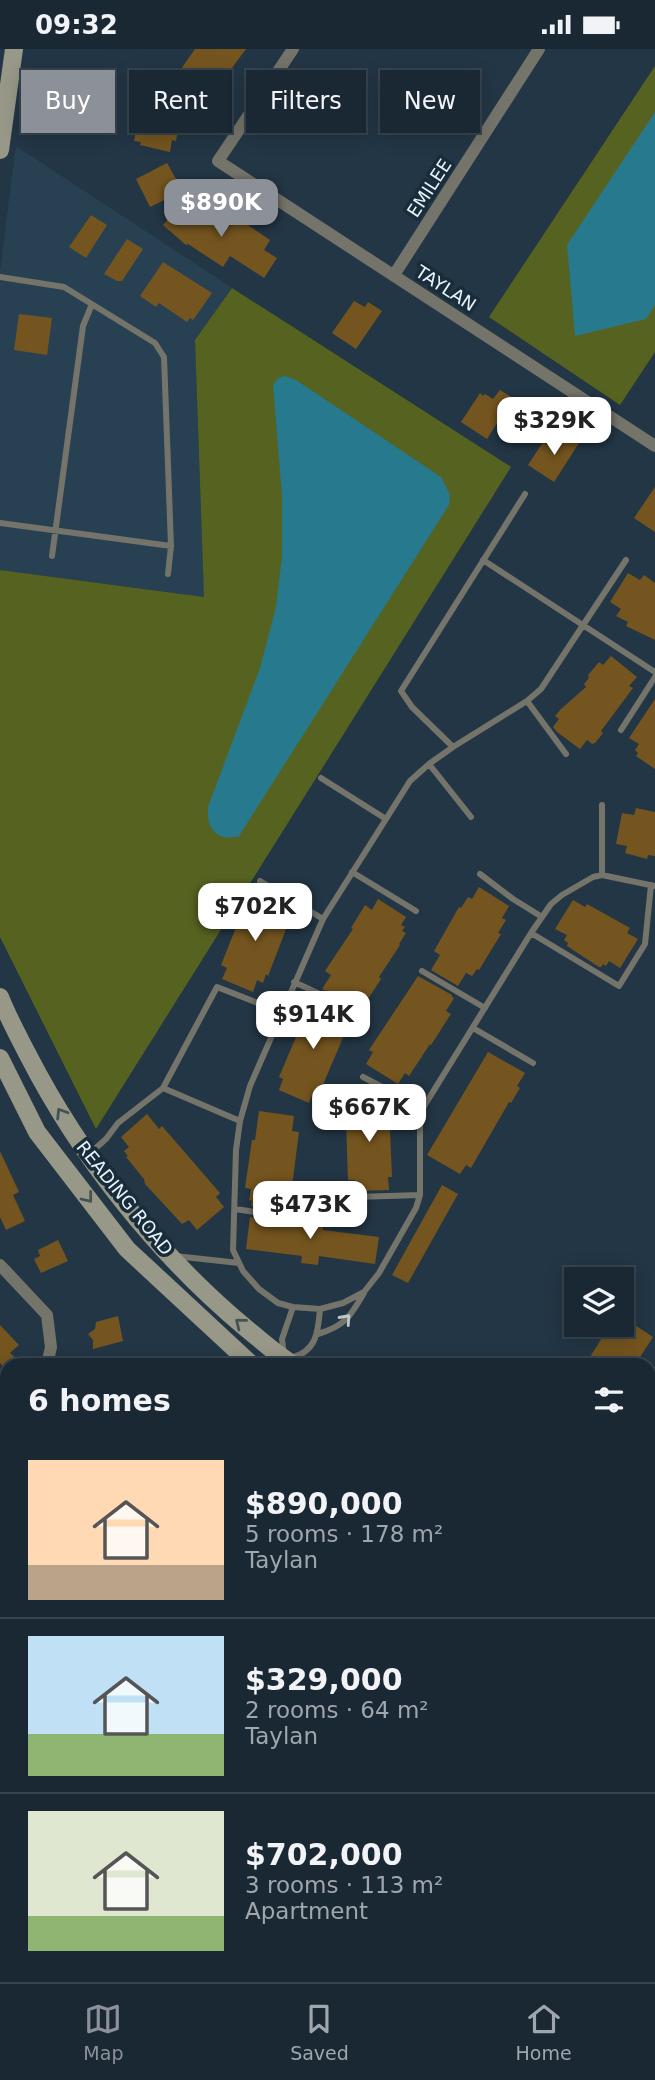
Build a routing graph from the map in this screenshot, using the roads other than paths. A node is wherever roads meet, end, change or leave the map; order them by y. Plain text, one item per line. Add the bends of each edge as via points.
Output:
1 (13, 49) edge
2 (293, 49) edge
3 (539, 49) edge
4 (0, 150) edge
5 (394, 275) junction
6 (0, 277) edge
7 (92, 304) junction
8 (655, 446) edge
9 (525, 494) dead end
10 (0, 523) edge
11 (55, 530) junction
12 (171, 546) junction
13 (51, 556) dead end
14 (626, 559) dead end
15 (483, 560) junction
16 (168, 574) dead end
17 (583, 625) junction
18 (655, 675) edge
19 (527, 701) junction
20 (621, 730) dead end
21 (453, 747) junction
22 (566, 754) dead end
23 (429, 764) junction
24 (321, 778) dead end
25 (603, 805) dead end
26 (471, 817) dead end
27 (386, 819) junction
28 (352, 872) junction
29 (480, 874) dead end
30 (602, 875) junction
31 (260, 881) dead end
32 (653, 885) edge
33 (416, 911) dead end
34 (542, 917) junction
35 (323, 919) junction
36 (531, 933) junction
37 (422, 971) dead end
38 (294, 982) junction
39 (0, 997) edge
40 (485, 1008) junction
41 (352, 1009) dead end
42 (281, 1012) junction
43 (473, 1028) junction
44 (0, 1058) edge
45 (533, 1063) dead end
46 (363, 1077) dead end
47 (163, 1088) junction
48 (424, 1108) junction
49 (240, 1121) junction
50 (87, 1155) junction
51 (419, 1195) junction
52 (356, 1197) dead end
53 (235, 1209) junction
54 (282, 1216) dead end
55 (170, 1256) junction
56 (239, 1263) junction
57 (0, 1265) edge
58 (364, 1292) junction
59 (293, 1307) junction
60 (320, 1309) junction
61 (318, 1334) junction
62 (49, 1358) edge
63 (244, 1358) edge
64 (281, 1358) edge
65 (286, 1358) edge
66 (297, 1358) edge

1 - 4 main road
2 - 5 street, TAYLAN via 218,160
3 - 5 street, EMILEE
5 - 8 street, TAYLAN
6 - 7 lane via 64,286
7 - 11 lane via 83,326
7 - 12 lane via 155,343 164,357
9 - 15 lane
10 - 11 lane
11 - 12 lane
11 - 13 lane
12 - 16 lane
14 - 17 lane
15 - 17 lane
15 - 21 lane via 401,691
17 - 18 lane
17 - 19 lane via 541,689
18 - 20 lane
19 - 21 lane
19 - 22 lane
21 - 23 lane
23 - 26 lane
23 - 27 lane via 410,781
24 - 27 lane
25 - 30 lane
27 - 28 lane
28 - 33 lane
28 - 35 lane
29 - 34 lane
30 - 32 lane
30 - 34 lane via 562,895
31 - 35 lane
32 - 36 lane via 645,944 619,986
34 - 36 lane
35 - 38 lane
36 - 40 lane
37 - 40 lane
38 - 41 lane
38 - 42 lane
50 -> 39 main road, READING ROAD via 43,1084
40 - 43 lane
42 - 47 lane via 217,987
42 - 49 lane
43 - 45 lane
43 - 48 lane
44 -> 63 main road, READING ROAD via 37,1132 127,1249
46 - 48 lane
47 - 49 lane
47 - 50 lane via 118,1123
48 - 51 lane
49 - 53 lane
50 - 55 main road, READING ROAD
51 - 52 lane
51 - 58 lane via 416,1208
53 - 54 lane
53 - 56 lane via 233,1250
55 - 56 lane
64 -> 55 main road, READING ROAD via 216,1303
56 - 59 lane via 259,1289
57 - 62 street via 47,1315
58 - 60 lane
61 -> 58 lane via 336,1329 351,1315
59 - 60 lane
59 - 65 lane via 282,1339
60 - 61 lane
61 - 66 lane

